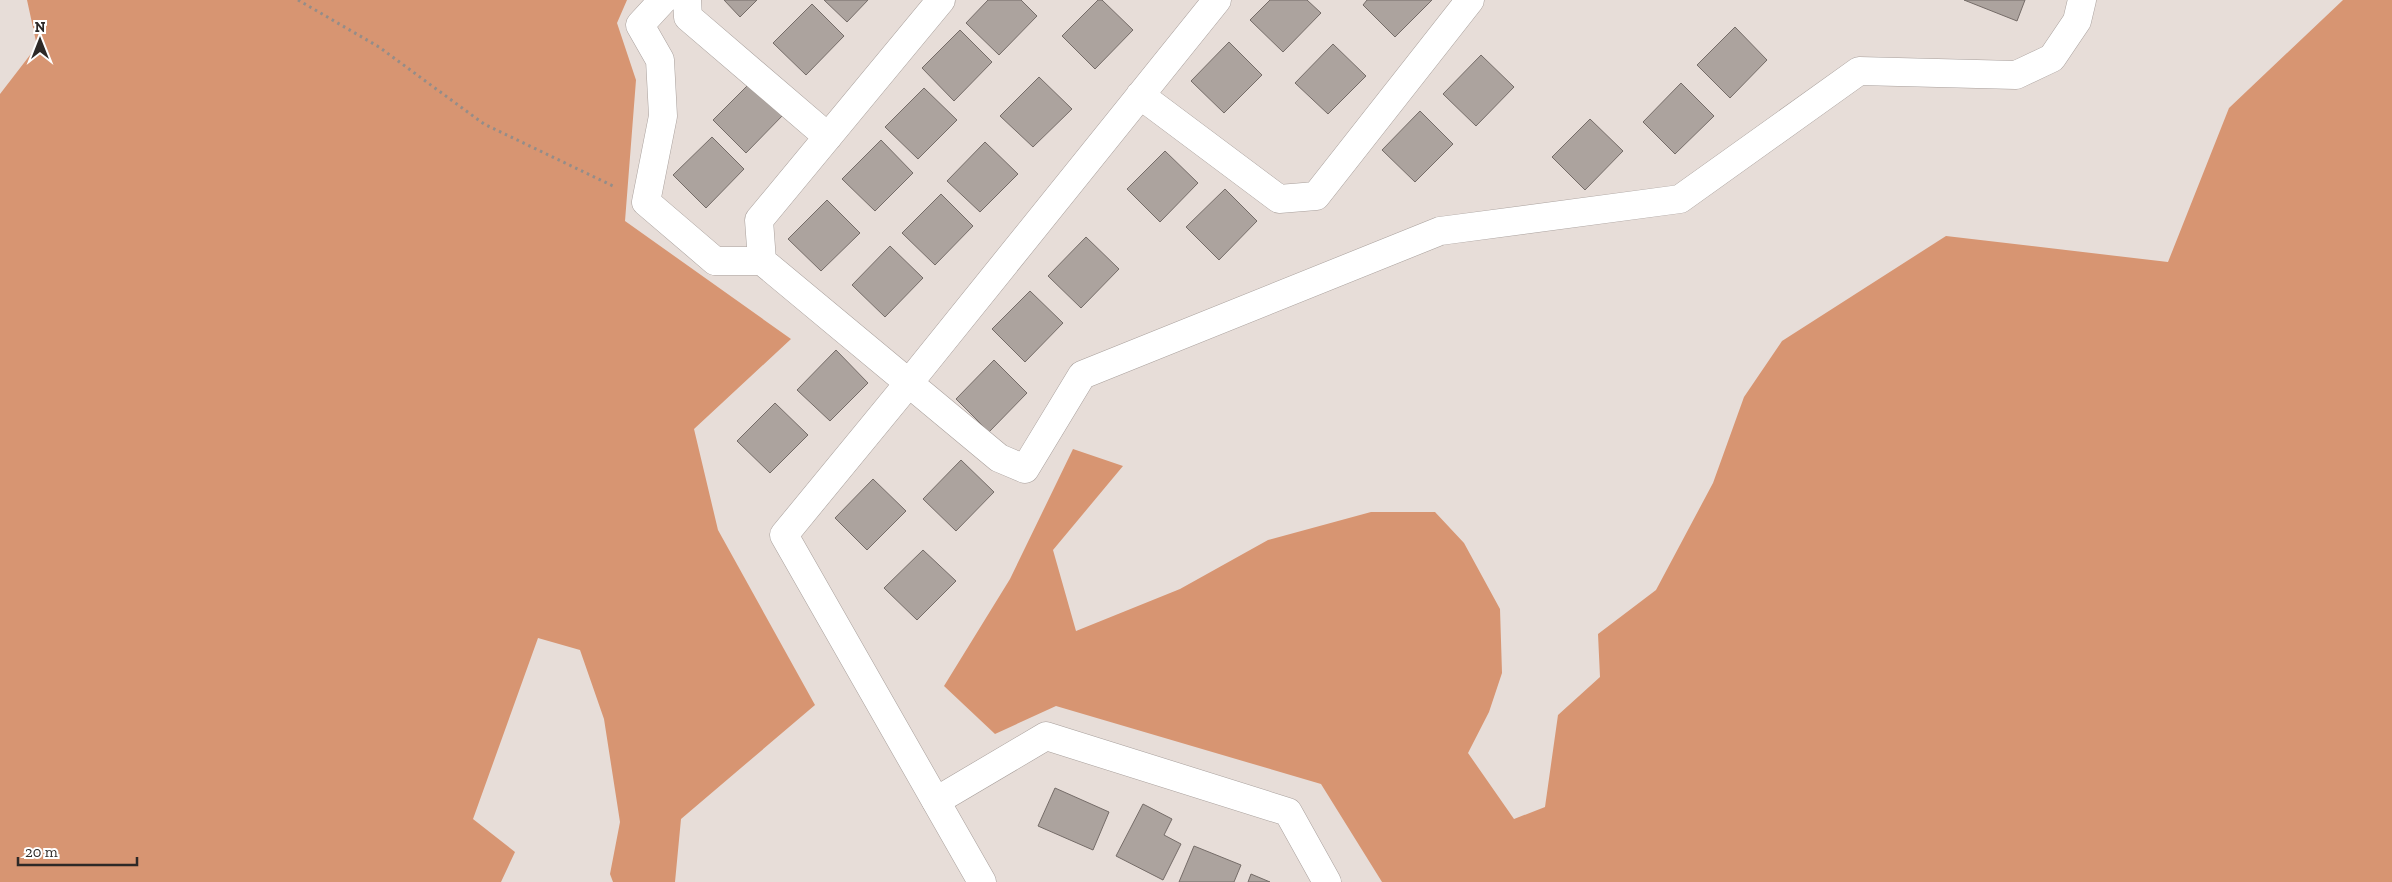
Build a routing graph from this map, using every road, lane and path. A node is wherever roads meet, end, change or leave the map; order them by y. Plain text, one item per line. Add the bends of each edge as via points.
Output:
1 (298, 0) edge
2 (663, 0) edge
3 (688, 0) edge
4 (941, 0) edge
5 (1217, 0) edge
6 (1470, 0) edge
7 (2082, 0) edge
8 (1140, 95) junction
9 (828, 137) junction
10 (646, 202) junction
11 (762, 261) junction
12 (908, 384) junction
13 (936, 801) junction
14 (982, 882) edge
15 (1327, 882) edge

1 - 10 path via 379,47 484,124
2 - 10 street via 640,25 660,60 663,116
3 - 9 street via 688,16
4 - 9 street
5 - 8 street
6 - 8 street via 1316,196 1279,199
7 - 12 street via 2077,20 2052,58 2016,75 1859,71 1680,199 1440,232 1082,375 1025,469 999,458
8 - 12 street
9 - 11 street via 759,220
10 - 11 street via 715,261
11 - 12 street
12 - 13 street via 784,535
13 - 14 street
13 - 15 street via 1046,736 1288,812

